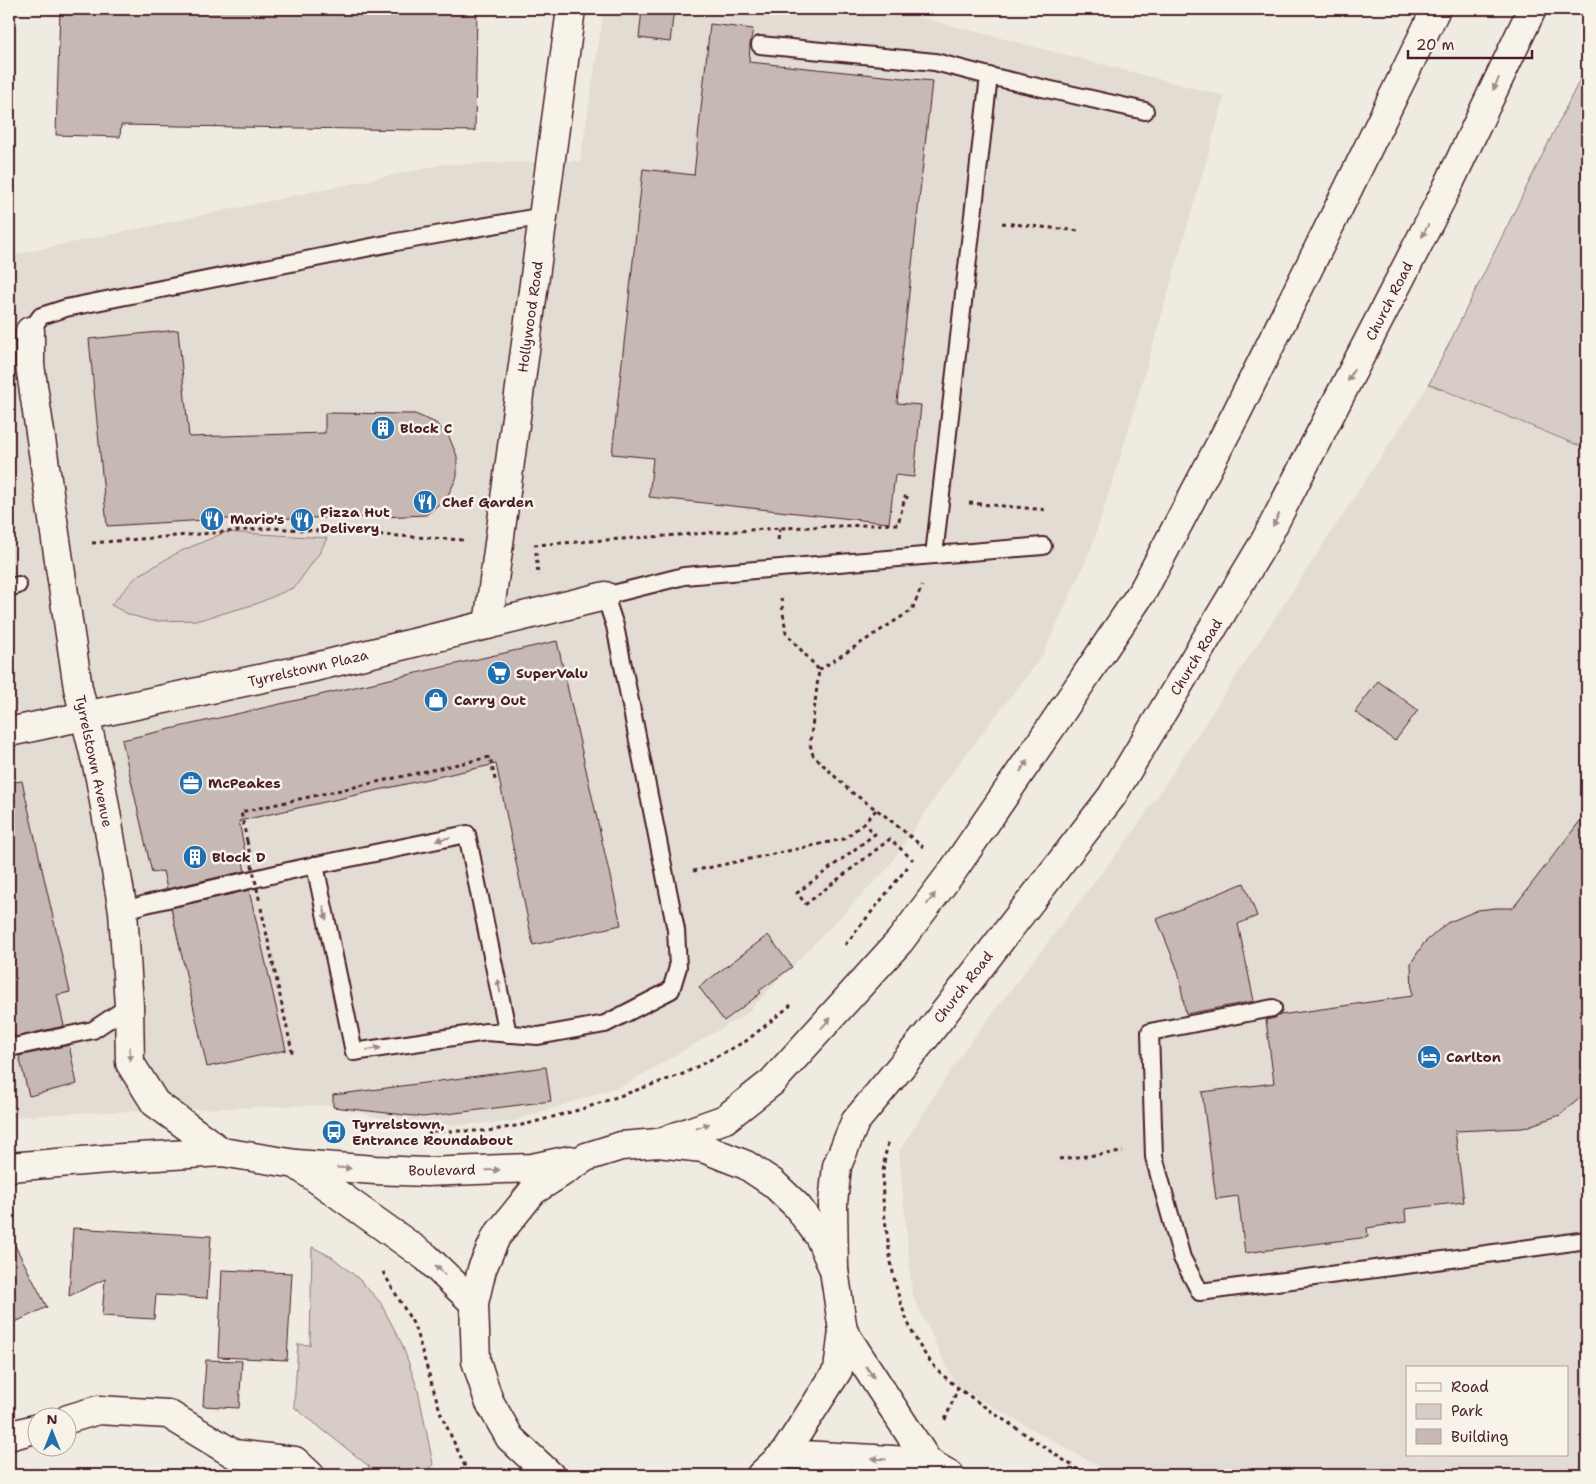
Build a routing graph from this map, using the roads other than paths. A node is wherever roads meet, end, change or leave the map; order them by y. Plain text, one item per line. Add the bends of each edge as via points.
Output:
1 (571, 9) edge
2 (1436, 9) edge
3 (1532, 9) edge
4 (760, 45) dead end
5 (989, 76) junction
6 (1145, 111) dead end
7 (544, 216) junction
8 (30, 331) joint
9 (1044, 546) dead end
10 (934, 555) junction
11 (605, 596) junction
12 (488, 625) junction
13 (85, 716) junction
14 (9, 732) edge
15 (316, 865) junction
16 (123, 911) junction
17 (129, 1006) junction
18 (1273, 1008) dead end
19 (508, 1034) junction
20 (9, 1048) edge
21 (658, 1143) junction
22 (222, 1152) junction
23 (586, 1157) junction
24 (296, 1164) junction
25 (9, 1167) edge
26 (1587, 1240) edge
27 (834, 1270) junction
28 (474, 1303) junction
29 (843, 1332) junction
30 (78, 1416) edge
31 (28, 1431) edge
32 (9, 1436) edge
33 (510, 1438) junction
34 (784, 1454) junction
35 (939, 1469) edge
36 (310, 1475) edge
37 (524, 1475) edge
38 (550, 1475) edge
39 (761, 1475) edge

1 - 7 main road, Hollywood Road
21 -> 2 main road via 725,1119 772,1082 900,941 954,869 1144,589 1236,414
3 -> 27 main road, Church Road via 1446,190 1265,542 1112,796 855,1122 837,1166 833,1203
4 - 5 lane via 935,62
5 - 6 lane
5 - 10 lane
7 - 8 lane via 66,308 41,316
7 - 12 main road, Hollywood Road
8 - 13 main road, Tyrrelstown Avenue via 30,364 78,688
9 - 10 lane
10 - 11 lane via 684,576
11 - 12 main road, Tyrrelstown Plaza
11 - 19 lane via 614,626 676,930 678,967 671,990 605,1024 538,1036
12 - 13 main road, Tyrrelstown Plaza via 315,667
13 - 14 main road, Tyrrelstown Plaza
13 - 16 main road, Tyrrelstown Avenue via 100,778
15 - 16 lane
15 -> 19 lane via 354,1052 486,1032
19 -> 15 lane via 467,834
16 - 17 main road, Tyrrelstown Avenue
17 - 20 lane via 94,1030
17 -> 22 main road, Tyrrelstown Avenue via 130,1063 155,1103
18 - 26 lane via 1150,1032 1154,1157 1182,1258 1200,1292
21 - 23 main road via 621,1146
21 - 27 main road via 703,1148 746,1165 774,1183 797,1206 819,1236
22 - 24 main road, Boulevard
22 - 25 main road, Boulevard
24 -> 23 main road, Boulevard via 426,1172 532,1168
23 - 28 main road via 533,1191 496,1238 482,1269
28 -> 24 main road, Boulevard via 426,1257
27 - 29 main road
28 - 33 main road via 476,1361 489,1401
29 - 34 main road via 838,1370
29 -> 35 main road
30 - 36 main road via 98,1410 168,1414 234,1454 295,1461
31 - 32 main road
33 - 37 main road
33 - 38 main road
35 -> 34 main road
34 - 39 main road

